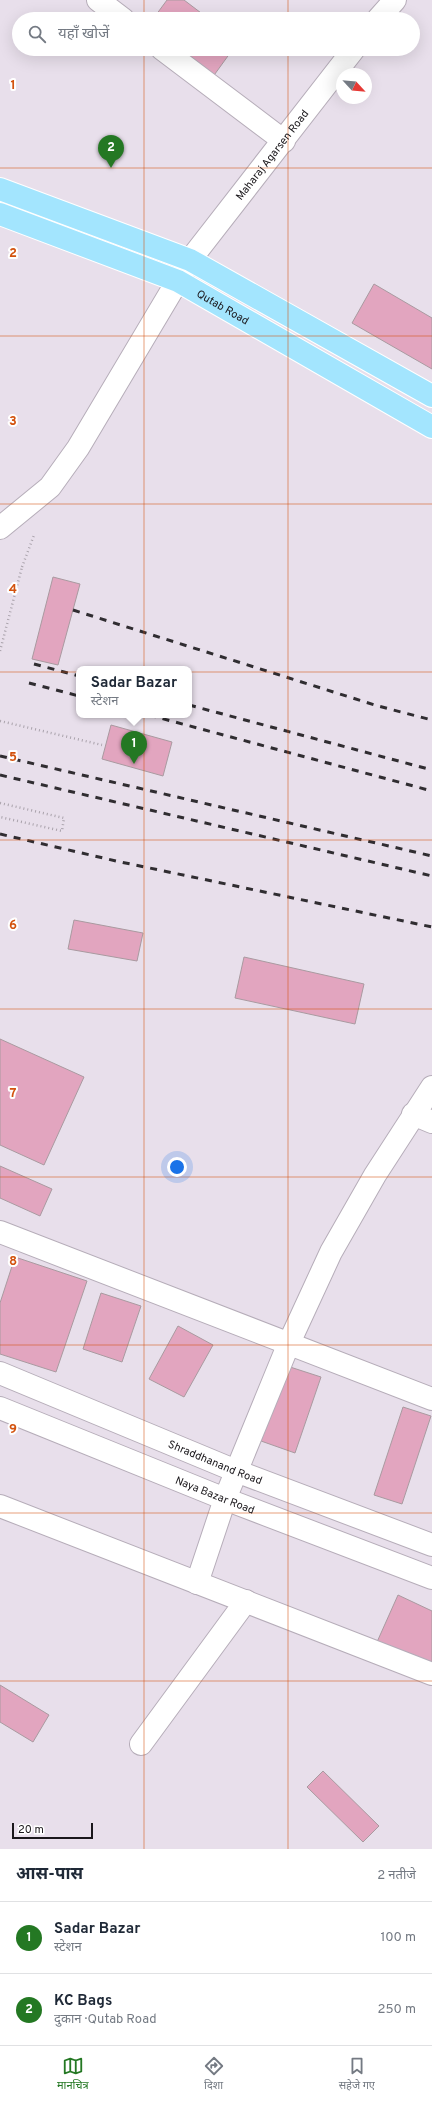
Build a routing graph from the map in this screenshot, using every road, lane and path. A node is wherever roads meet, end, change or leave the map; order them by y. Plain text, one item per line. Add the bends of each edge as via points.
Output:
1 (98, 0) edge
2 (114, 12) edge
3 (171, 56) edge
4 (349, 56) edge
5 (284, 141) junction
6 (0, 189) edge
7 (0, 214) edge
8 (190, 260) junction
9 (178, 281) junction
10 (432, 396) edge
11 (432, 427) edge
12 (0, 528) edge
13 (22, 567) dead end
14 (0, 651) edge
15 (0, 721) edge
16 (102, 746) dead end
17 (0, 803) edge
18 (0, 817) edge
19 (432, 1087) edge
20 (423, 1118) edge
21 (0, 1232) edge
22 (289, 1343) junction
23 (0, 1373) edge
24 (432, 1399) edge
25 (0, 1408) edge
26 (236, 1471) junction
27 (225, 1499) junction
28 (0, 1506) edge
29 (432, 1545) edge
30 (432, 1578) edge
31 (197, 1583) junction
32 (246, 1601) junction
33 (432, 1674) edge
34 (141, 1744) dead end

1 - 2 street
3 - 5 street
4 - 5 street, Maharaj Agarsen Road
5 - 8 street, Maharaj Agarsen Road
6 - 8 main road
7 - 9 main road, Qutab Road
8 - 9 street, Maharaj Agarsen Road
8 - 10 main road
9 - 11 main road, Qutab Road
9 - 12 street, Maharaj Agarsen Road via 78,448 50,487
13 - 14 path, bridge
15 - 16 path
17 - 18 path via 64,818 62,831
19 - 20 street
20 - 22 street via 375,1175 331,1252
21 - 22 street
22 - 24 street
22 - 26 street
23 - 26 street, Shraddhanand Road
25 - 27 street, Naya Bazar Road
26 - 27 street
26 - 29 street, Shraddhanand Road
27 - 30 street, Naya Bazar Road
27 - 31 street
28 - 31 street
31 - 32 street
32 - 33 street
32 - 34 street

